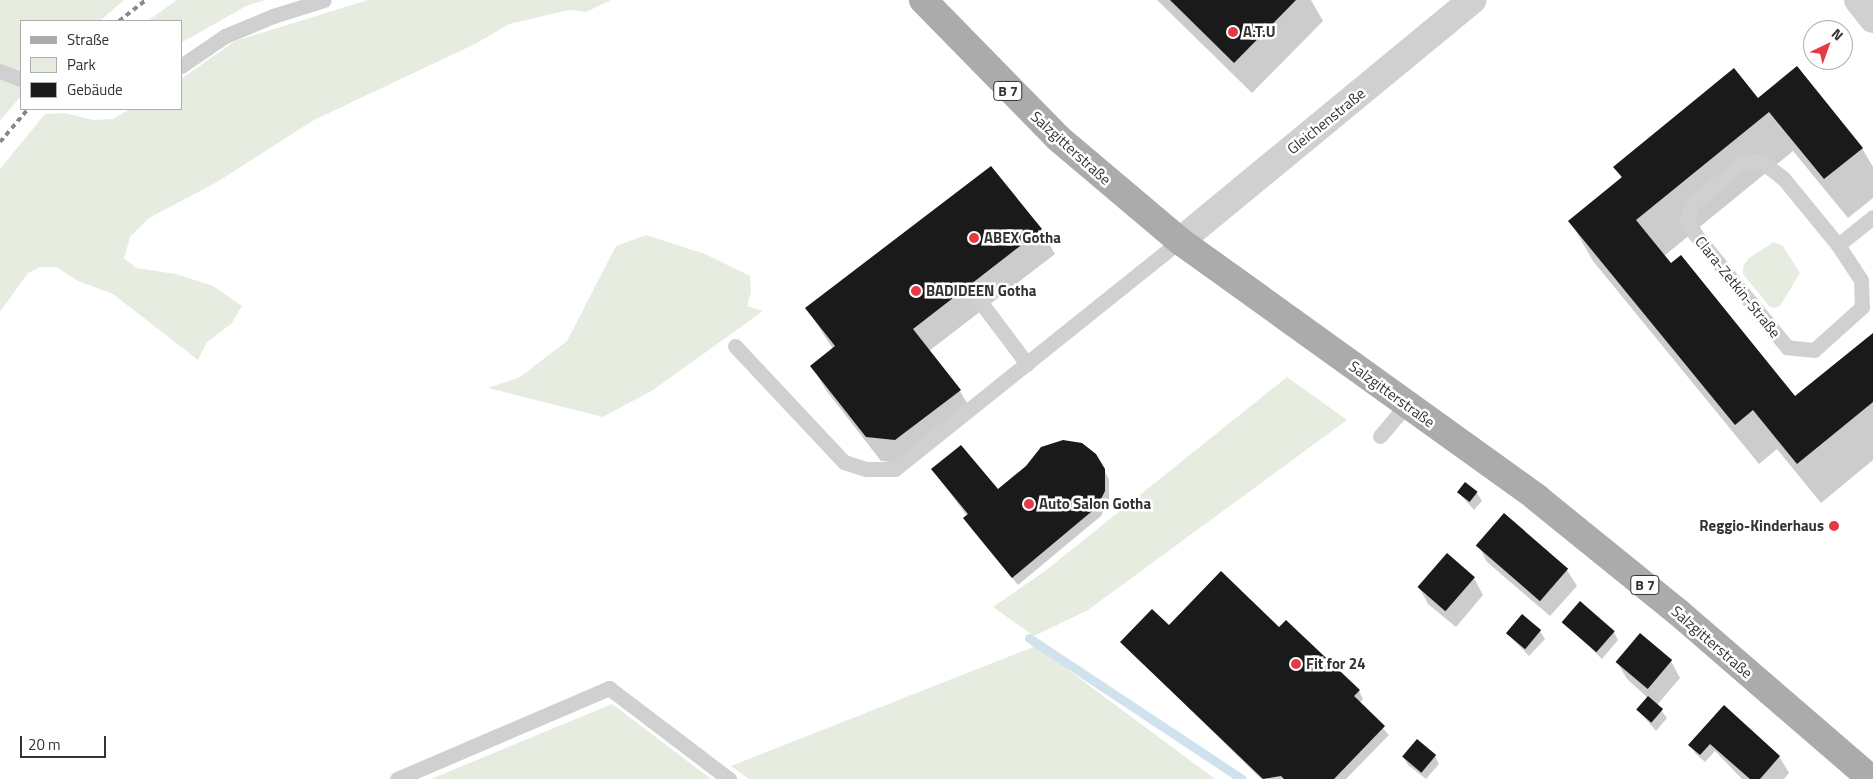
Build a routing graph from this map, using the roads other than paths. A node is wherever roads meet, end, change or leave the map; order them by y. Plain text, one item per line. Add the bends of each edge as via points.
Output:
1 (324, 0) edge
2 (923, 0) edge
3 (1472, 0) edge
4 (1858, 0) edge
5 (1873, 19) edge
6 (182, 65) edge
7 (0, 71) edge
8 (20, 79) edge
9 (1873, 217) edge
10 (1180, 241) junction
11 (1838, 245) junction
12 (979, 300) dead end
13 (735, 346) dead end
14 (1027, 364) junction
15 (1407, 404) junction
16 (1380, 436) dead end
17 (397, 779) edge
18 (729, 779) edge
19 (1871, 779) edge

1 - 6 lane via 225,36
2 - 10 main road, Salzgitterstraße / B 7 via 1058,138
3 - 10 street, Gleichenstraße
4 - 5 street
7 - 8 lane
9 - 11 lane
10 - 14 lane
10 - 15 main road, Salzgitterstraße / B 7
11 - 11 lane, Clara-Zetkin-Straße via 1783,178 1761,161 1743,162 1692,204 1688,220 1695,234 1787,347 1814,350 1862,307 1861,280
12 - 14 lane
13 - 14 lane via 844,462 866,469 895,468
15 - 16 lane
15 - 19 main road, Salzgitterstraße / B 7 via 1545,504 1679,613
17 - 18 lane via 609,688

